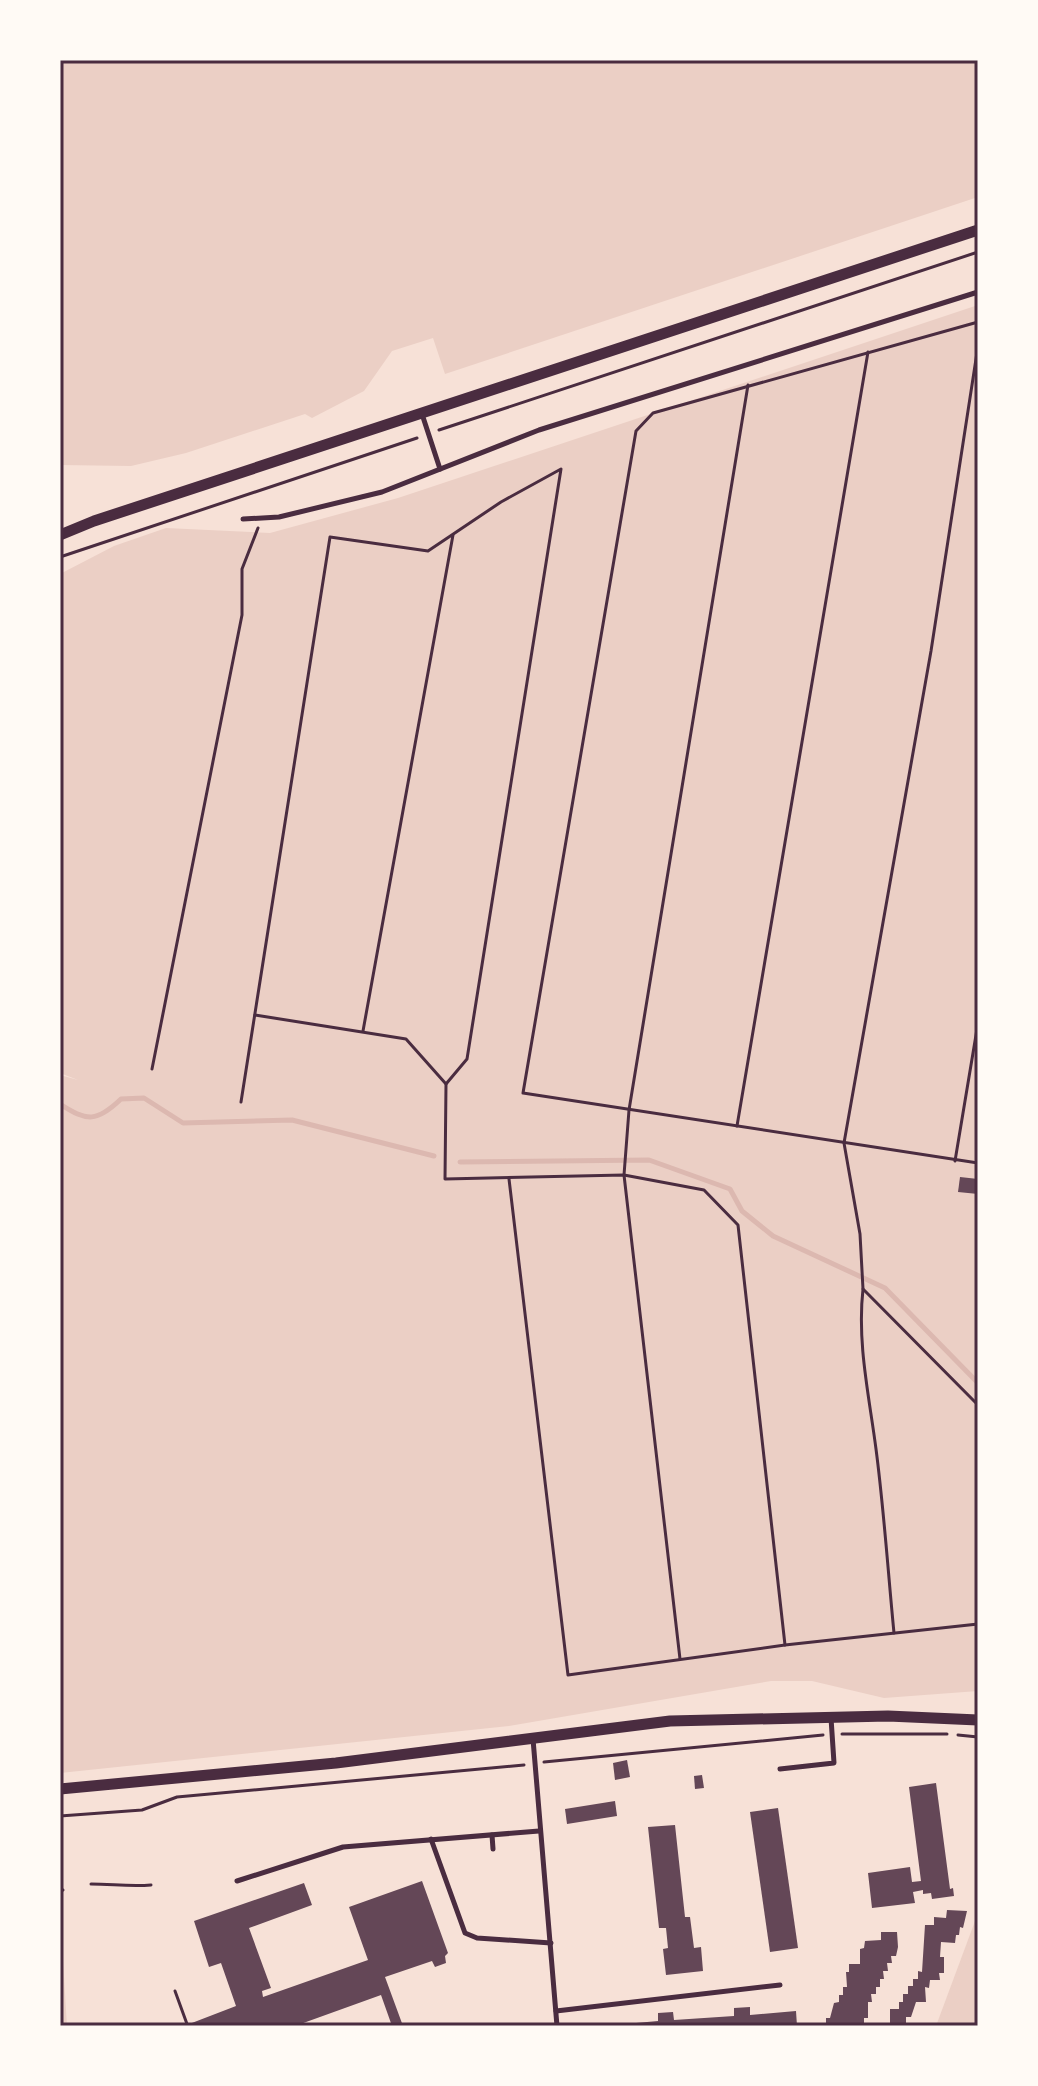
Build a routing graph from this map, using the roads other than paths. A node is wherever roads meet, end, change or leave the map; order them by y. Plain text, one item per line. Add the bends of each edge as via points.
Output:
1 (978, 230) edge
2 (978, 292) edge
3 (422, 414) junction
4 (440, 469) junction
5 (243, 519) dead end
6 (60, 535) edge
7 (831, 1717) junction
8 (978, 1720) edge
9 (533, 1738) junction
10 (780, 1769) dead end
11 (60, 1789) edge
12 (539, 1831) junction
13 (492, 1835) junction
14 (431, 1839) junction
15 (493, 1849) dead end
16 (237, 1881) dead end
17 (551, 1943) junction
18 (780, 1985) dead end
19 (556, 2011) junction
20 (557, 2026) edge

1 - 3 street
2 - 4 lane via 539,430
3 - 4 lane
3 - 6 street
4 - 5 lane via 382,492 279,517
7 - 8 street
7 - 9 street via 670,1721
7 - 10 lane via 834,1763
9 - 11 street
9 - 12 lane
12 - 13 lane
12 - 17 lane
13 - 14 lane
13 - 15 lane
14 - 16 lane via 343,1847
14 - 17 lane via 465,1933
17 - 19 lane
18 - 19 lane
19 - 20 lane

